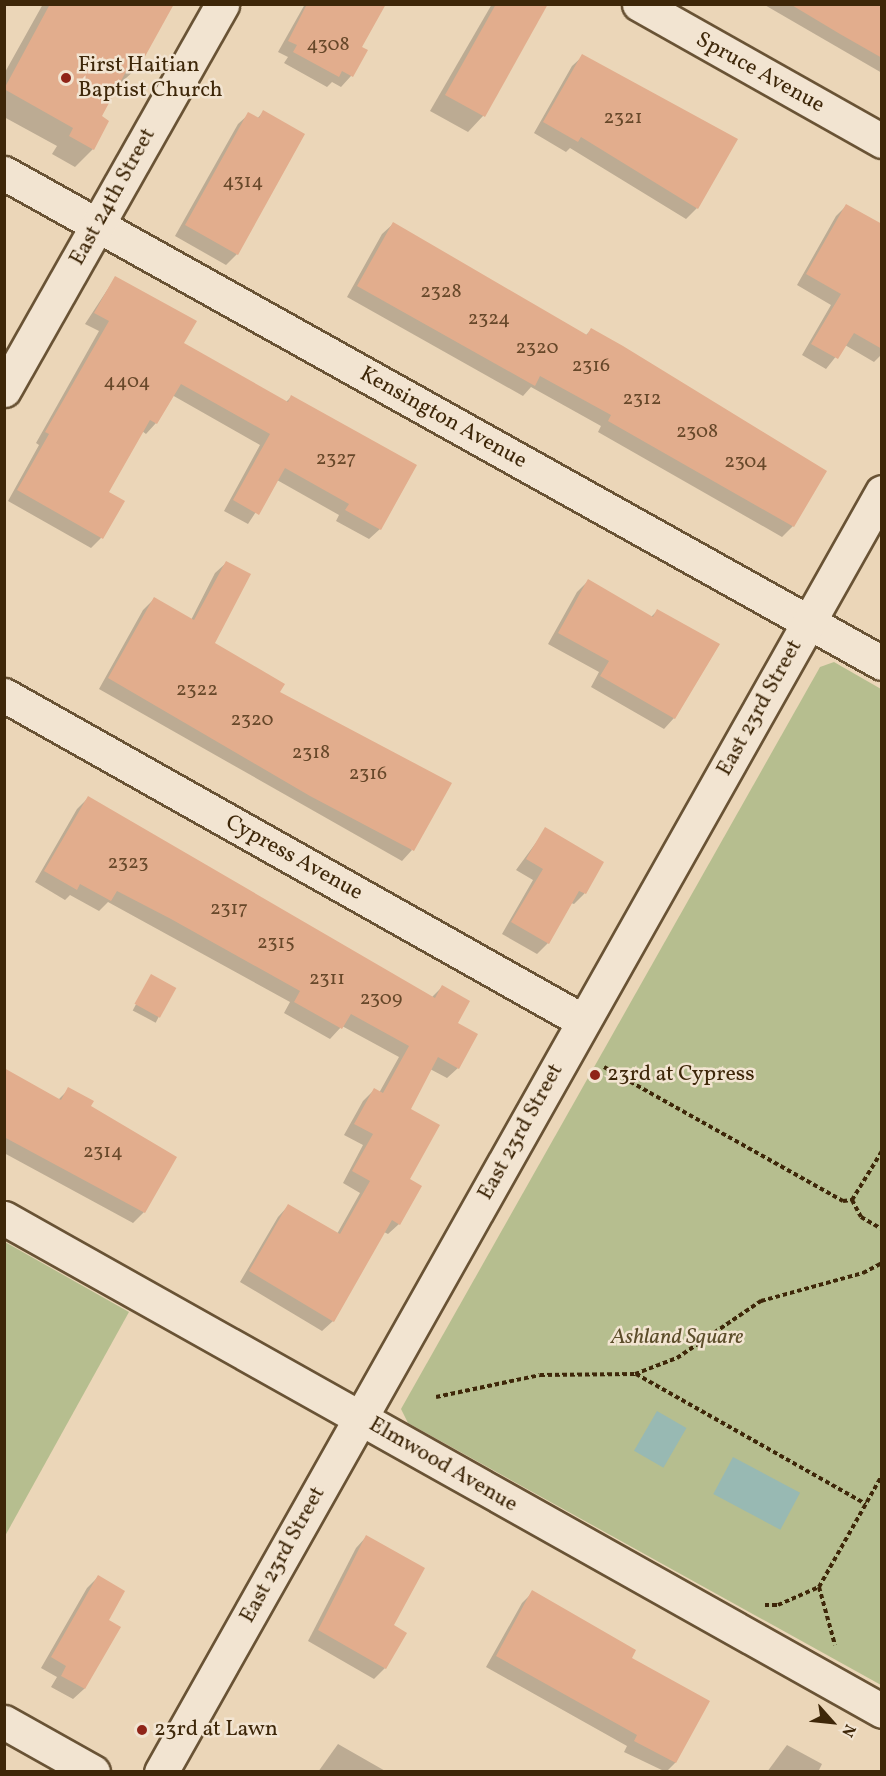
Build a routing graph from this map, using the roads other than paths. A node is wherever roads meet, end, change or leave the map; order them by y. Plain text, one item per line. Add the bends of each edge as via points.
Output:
1 (222, 4) edge
2 (639, 4) edge
3 (882, 141) edge
4 (4, 173) edge
5 (98, 225) junction
6 (4, 390) edge
7 (882, 492) edge
8 (809, 622) junction
9 (882, 663) edge
10 (4, 695) edge
11 (583, 1022) junction
12 (4, 1218) edge
13 (361, 1418) junction
14 (882, 1711) edge
15 (4, 1722) edge
16 (93, 1772) edge
17 (161, 1772) edge

1 - 5 street, East 24th Street
2 - 3 street, Spruce Avenue
4 - 5 street, Kensington Avenue
5 - 6 street, East 24th Street
5 - 8 street, Kensington Avenue
7 - 8 street, East 23rd Street
8 - 9 street, Kensington Avenue
8 - 11 street, East 23rd Street
10 - 11 street, Cypress Avenue
11 - 13 street, East 23rd Street
12 - 13 street, Elmwood Avenue
13 - 14 street, Elmwood Avenue
13 - 17 street, East 23rd Street
15 - 16 street

